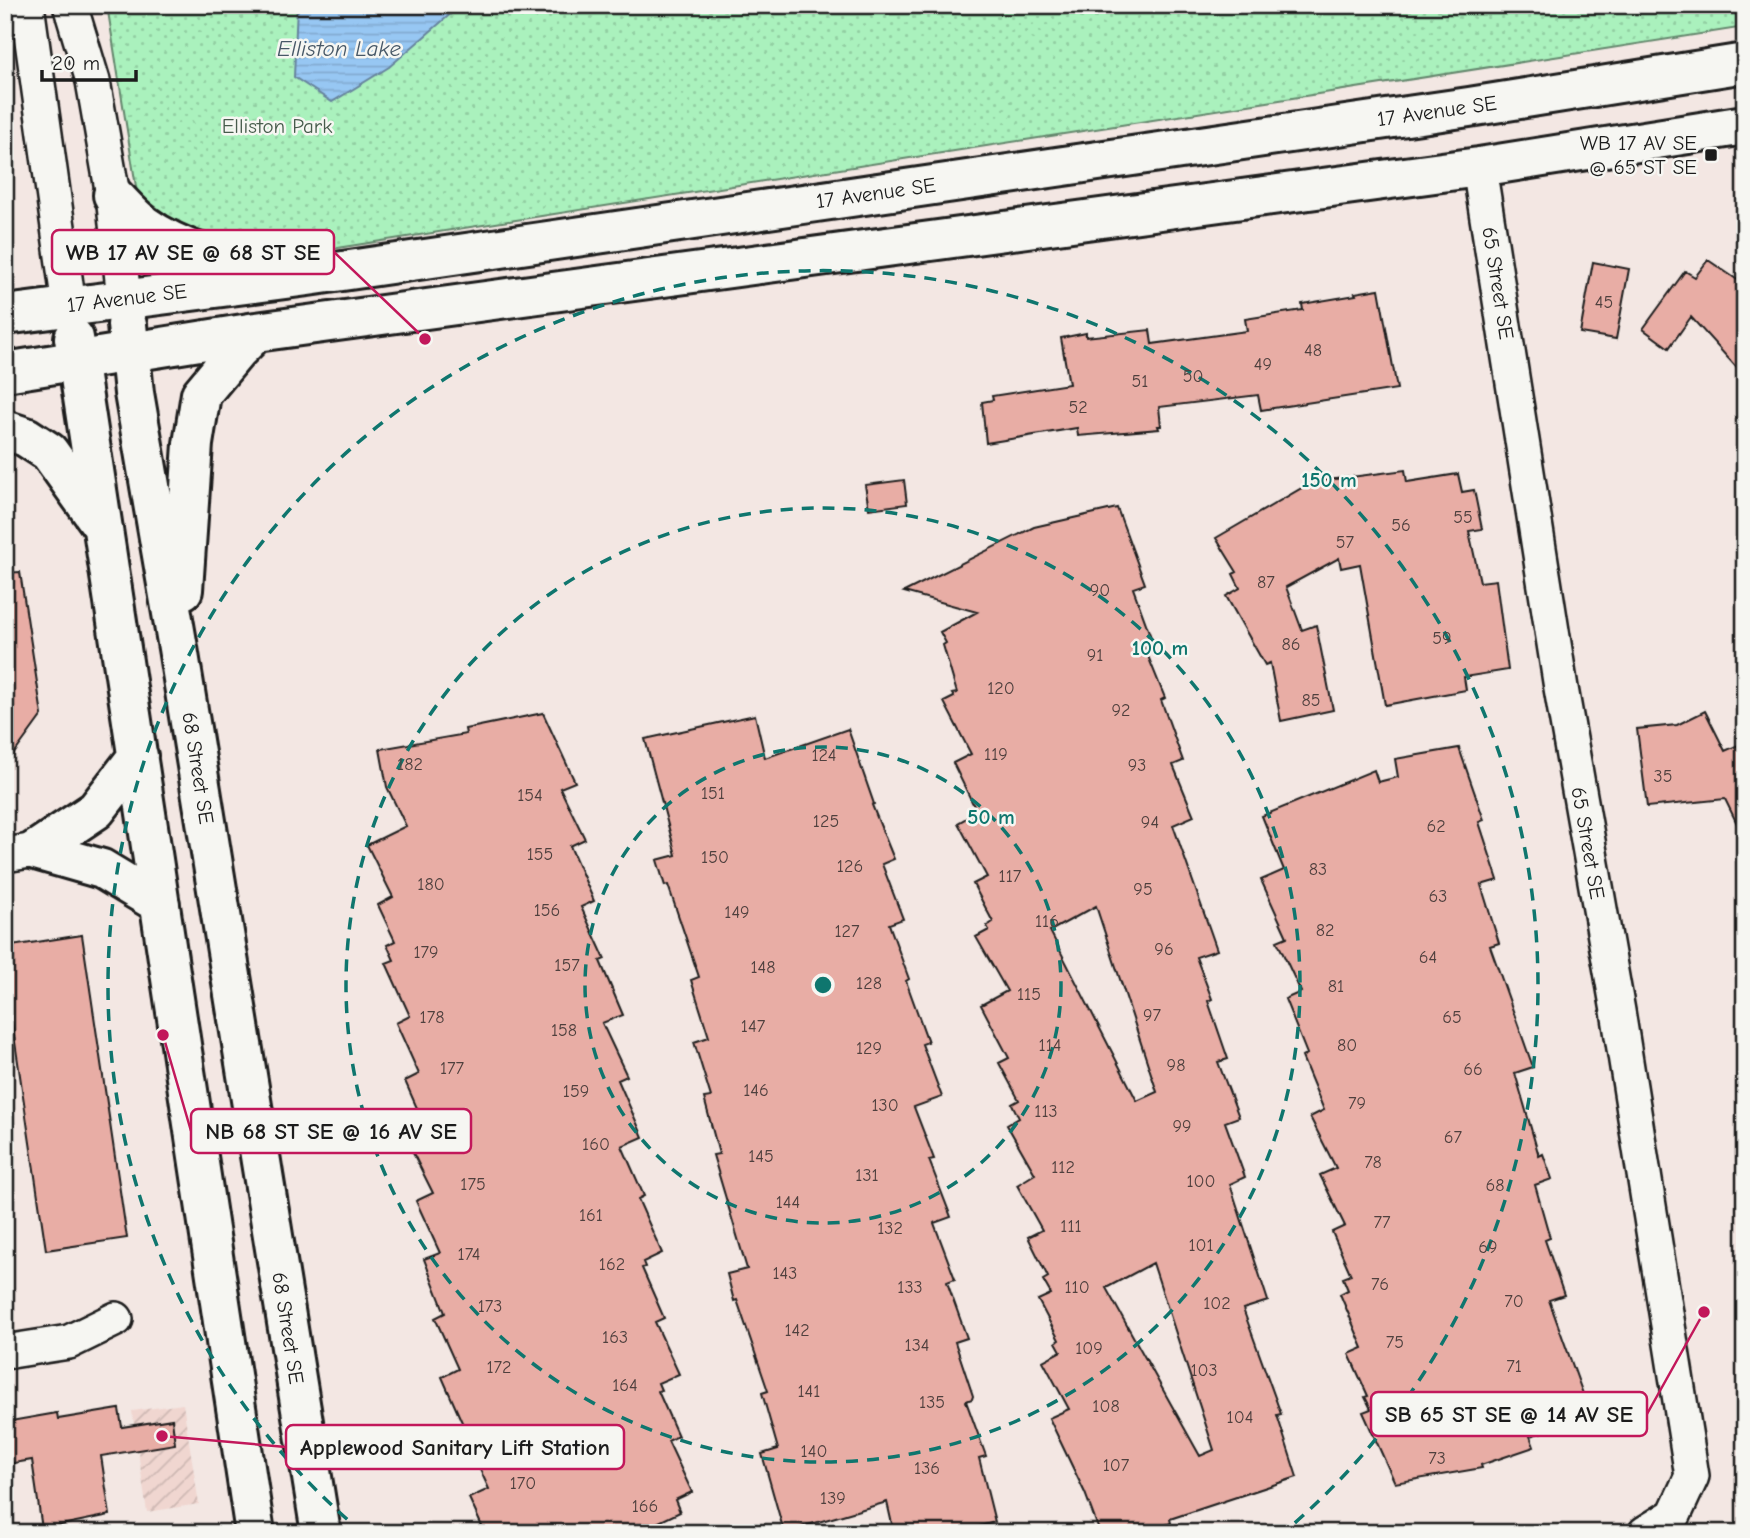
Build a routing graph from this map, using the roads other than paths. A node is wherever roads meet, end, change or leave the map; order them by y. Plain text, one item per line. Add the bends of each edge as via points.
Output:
1 (27, 5) edge
2 (70, 5) edge
3 (1745, 63) edge
4 (1469, 107) junction
5 (1745, 124) edge
6 (1479, 167) junction
7 (113, 195) junction
8 (308, 276) junction
9 (124, 299) junction
10 (69, 306) junction
11 (5, 315) edge
12 (256, 332) junction
13 (131, 351) junction
14 (77, 361) junction
15 (5, 372) edge
16 (5, 430) edge
17 (104, 529) junction
18 (178, 648) junction
19 (138, 756) junction
20 (21, 853) edge
21 (160, 904) junction
22 (116, 1319) dead end
23 (5, 1352) edge
24 (255, 1533) edge
25 (320, 1533) edge
26 (1645, 1533) edge

1 - 10 street
2 - 7 street, 68 Street SE via 93,81
3 - 4 main road, 17 Avenue SE
4 - 6 main road
4 - 8 main road, 17 Avenue SE
5 - 6 main road
6 - 12 main road
6 - 26 street, 65 Street SE via 1692,1476 1674,1515
7 - 8 main road via 143,224 192,249 250,268
7 - 9 street, 68 Street SE
8 - 9 main road, 17 Avenue SE
9 - 10 main road, 17 Avenue SE
9 - 13 main road, 68 Street SE
10 - 11 main road, 17 Avenue SE
10 - 14 main road
12 - 13 main road
12 - 18 main road via 201,394
13 - 14 main road
13 - 18 main road, 68 Street SE via 134,393
14 - 15 main road
14 - 17 main road
16 - 17 main road via 48,452
17 - 19 main road
18 - 25 main road, 68 Street SE
19 - 20 main road via 96,810
19 - 21 main road
20 - 21 main road via 102,869
21 - 24 main road
22 - 23 street via 69,1342

